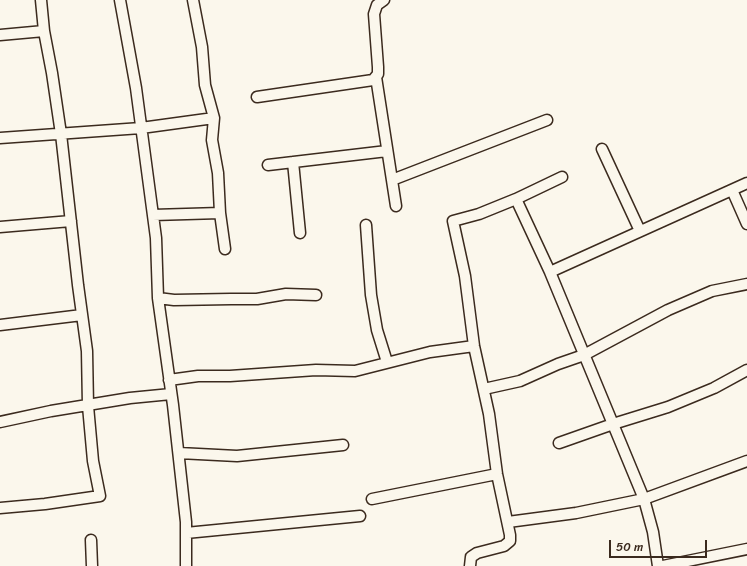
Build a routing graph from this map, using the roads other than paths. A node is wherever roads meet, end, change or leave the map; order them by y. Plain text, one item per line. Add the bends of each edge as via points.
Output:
1 (41, 0) edge
2 (120, 0) edge
3 (193, 0) edge
4 (384, 0) edge
5 (44, 31) junction
6 (0, 35) edge
7 (376, 77) junction
8 (258, 97) dead end
9 (214, 118) junction
10 (547, 120) dead end
11 (141, 128) junction
12 (61, 134) junction
13 (0, 138) edge
14 (602, 149) dead end
15 (387, 151) junction
16 (293, 162) junction
17 (268, 164) dead end
18 (562, 177) dead end
19 (392, 180) junction
20 (747, 184) edge
21 (732, 190) junction
22 (516, 199) junction
23 (396, 206) dead end
24 (220, 213) junction
25 (153, 216) junction
26 (71, 221) junction
27 (747, 224) edge
28 (366, 225) dead end
29 (0, 227) edge
30 (640, 231) junction
31 (300, 233) dead end
32 (225, 249) dead end
33 (550, 272) junction
34 (747, 284) edge
35 (316, 295) dead end
36 (158, 298) junction
37 (82, 315) junction
38 (0, 324) edge
39 (474, 346) junction
40 (584, 355) junction
41 (387, 362) junction
42 (747, 370) edge
43 (169, 380) junction
44 (484, 389) junction
45 (171, 394) junction
46 (88, 406) junction
47 (0, 422) edge
48 (613, 424) junction
49 (559, 443) dead end
50 (343, 445) dead end
51 (179, 453) junction
52 (747, 461) edge
53 (497, 474) junction
54 (372, 499) dead end
55 (644, 499) junction
56 (0, 508) edge
57 (360, 516) dead end
58 (508, 522) junction
59 (186, 533) junction
60 (91, 540) dead end
61 (747, 549) edge
62 (92, 566) edge
63 (186, 566) edge
64 (470, 566) edge
65 (658, 566) edge
66 (663, 566) edge

1 - 5 street
2 - 11 street
3 - 9 street via 202,47 205,85
4 - 7 street via 377,5 374,14 378,67
5 - 6 street
5 - 12 street
7 - 8 street via 370,81
7 - 15 street
9 - 11 street
9 - 24 street via 212,140 218,173
10 - 19 street
11 - 12 street
11 - 25 street
12 - 13 street
12 - 26 street
14 - 30 street
15 - 16 street
15 - 19 street
16 - 17 street
16 - 31 street
18 - 22 street
19 - 23 street
20 - 21 street
21 - 27 street
21 - 30 street
22 - 33 street
22 - 39 street via 453,221 465,276
24 - 25 street
24 - 32 street
25 - 36 street
26 - 29 street
26 - 37 street
28 - 41 street via 371,295 377,330
30 - 33 street
33 - 40 street
34 - 40 street via 712,291 668,310
35 - 36 street via 286,294 258,299
36 - 43 street
37 - 38 street
37 - 46 street via 88,350
39 - 41 street via 430,352
39 - 44 street
40 - 44 street via 520,381
40 - 48 street
41 - 43 street via 355,372 316,370 198,376
42 - 48 street via 714,388 668,407
43 - 45 street
44 - 53 street
45 - 46 street
45 - 51 street
46 - 47 street
46 - 56 street via 93,461 100,496
48 - 49 street
48 - 55 street
50 - 51 street via 237,456
51 - 59 street
52 - 55 street
53 - 54 street
53 - 58 street
55 - 58 street via 576,513
55 - 65 street via 653,532
57 - 59 street
58 - 64 street via 510,541 504,546 477,553 472,557
59 - 63 street
60 - 62 street
61 - 66 street

